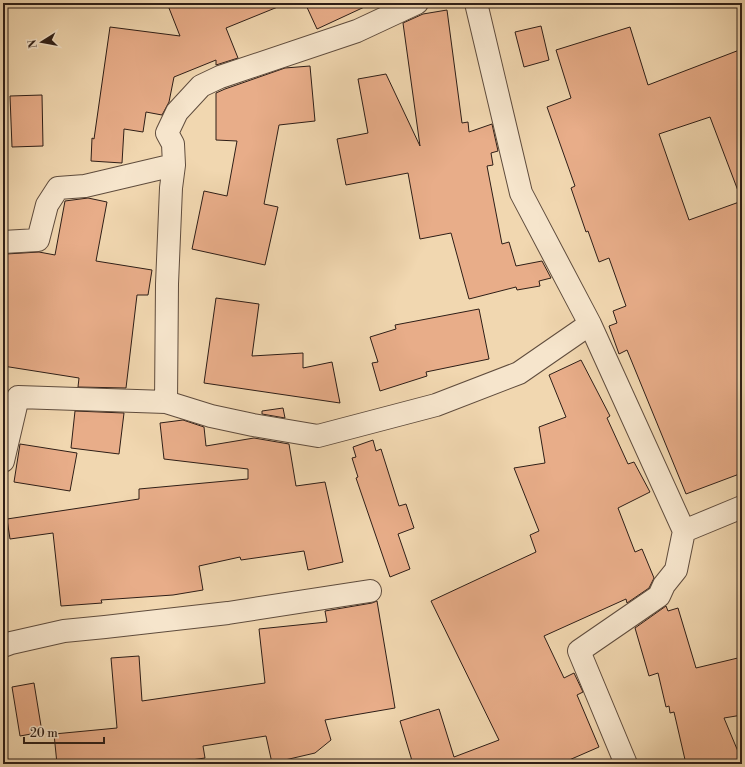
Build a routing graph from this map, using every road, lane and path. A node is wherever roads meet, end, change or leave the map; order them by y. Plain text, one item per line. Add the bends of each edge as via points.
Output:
1 (417, 3) edge
2 (476, 3) edge
3 (174, 165) junction
4 (3, 242) edge
5 (590, 324) junction
6 (166, 402) junction
7 (3, 461) edge
8 (742, 507) edge
9 (684, 531) junction
10 (370, 591) dead end
11 (3, 646) edge
12 (626, 764) edge

1 - 3 street via 357,31 220,77 201,86 177,112 166,133 173,144
2 - 5 street via 521,193
3 - 4 street via 85,186 58,188 47,205 38,240
3 - 6 street via 171,188
5 - 6 street via 519,373 436,405 318,436 211,416
5 - 9 street
6 - 7 street via 18,397
8 - 9 street
9 - 12 street via 676,570 659,596 579,651
10 - 11 street via 228,613 64,631

